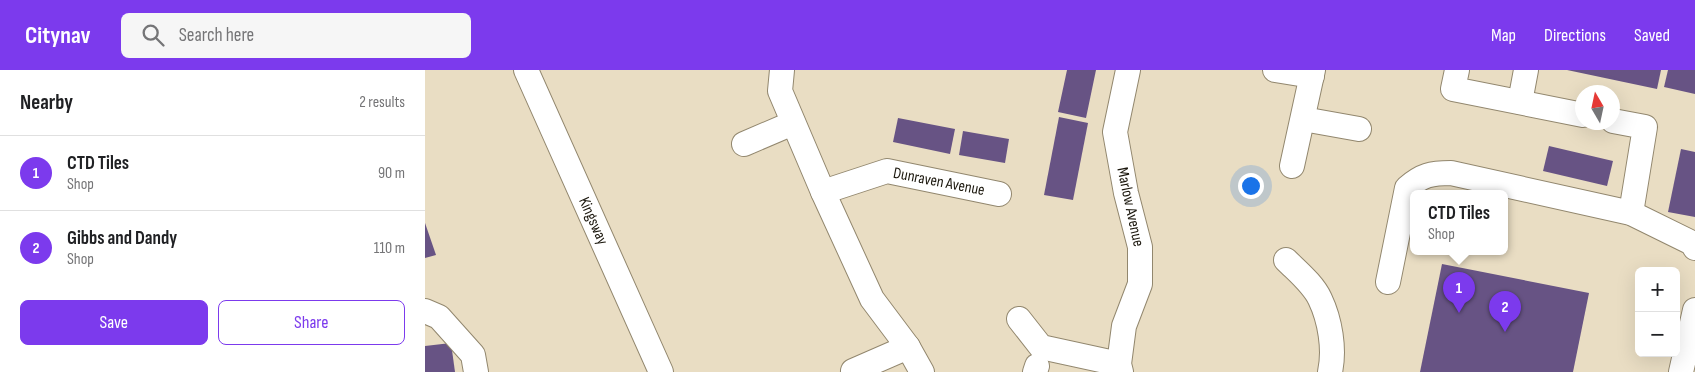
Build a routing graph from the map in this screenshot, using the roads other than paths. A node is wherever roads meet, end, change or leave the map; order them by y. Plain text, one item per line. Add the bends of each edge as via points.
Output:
1 (526, 70) edge
2 (783, 70) edge
3 (1128, 70) edge
4 (1275, 70) edge
5 (1457, 70) edge
6 (1526, 70) edge
7 (1313, 73) edge
8 (1520, 102) junction
9 (1575, 113) edge
10 (1303, 119) junction
11 (1620, 122) edge
12 (793, 123) junction
13 (1359, 129) dead end
14 (744, 144) dead end
15 (1292, 166) dead end
16 (823, 192) junction
17 (999, 194) dead end
18 (1631, 213) junction
19 (1695, 248) edge
20 (1286, 260) dead end
21 (1388, 282) dead end
22 (1695, 310) edge
23 (425, 311) edge
24 (1019, 319) dead end
25 (908, 347) junction
26 (1120, 368) edge
27 (853, 371) edge
28 (477, 372) edge
29 (661, 372) edge
30 (922, 372) edge
31 (1330, 372) edge
32 (1681, 372) edge

1 - 29 street, Kingsway
2 - 12 street via 780,91
3 - 26 street, Marlow Avenue via 1115,132 1140,247 1140,284 1124,326
4 - 7 street
5 - 8 street via 1453,89
6 - 8 street
7 - 10 street
8 - 9 street
10 - 13 street
10 - 15 street
11 - 18 street via 1645,127
12 - 14 street
12 - 16 street
16 - 17 street, Dunraven Avenue via 887,171
16 - 25 street via 872,299
18 - 19 street via 1692,243
18 - 21 street via 1451,173 1434,173 1419,178 1407,188
20 - 31 street via 1320,298 1332,348
22 - 32 street
23 - 28 street via 439,317 473,355
24 - 26 street via 1041,348
25 - 27 street
25 - 30 street

